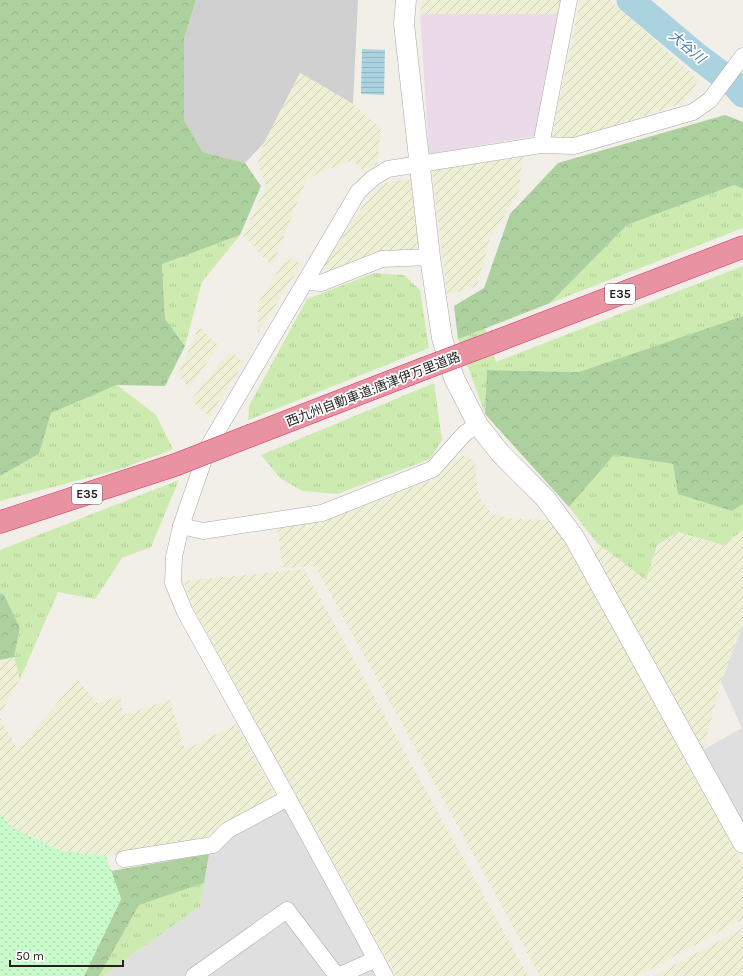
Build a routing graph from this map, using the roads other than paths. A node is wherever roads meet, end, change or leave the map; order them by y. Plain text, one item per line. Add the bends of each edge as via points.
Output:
1 (406, 0) edge
2 (569, 0) edge
3 (739, 62) edge
4 (541, 145) junction
5 (420, 164) junction
6 (743, 247) edge
7 (430, 257) junction
8 (304, 282) junction
9 (478, 425) junction
10 (0, 522) edge
11 (182, 526) junction
12 (288, 798) junction
13 (743, 843) edge
14 (124, 859) dead end
15 (376, 959) junction
16 (194, 976) edge
17 (337, 976) edge
18 (385, 976) edge

1 - 5 street via 404,24
2 - 4 street
3 - 4 street via 710,100 693,112 574,146
4 - 5 street
5 - 7 street
5 - 8 street via 388,170 373,178 358,192
6 - 10 highway, 西九州自動車道;唐津伊万里道路 / E35, bridge via 174,465
7 - 8 street via 382,259 321,282
7 - 9 street via 442,338 454,378
8 - 11 street via 209,445
9 - 11 street via 465,433 433,469 322,513 203,531
9 - 13 street via 500,453 545,498 574,537
11 - 12 street via 174,557 173,583 185,612
12 - 14 street via 228,830 213,845
12 - 15 street
15 - 17 street
15 - 18 street
16 - 17 street via 287,910

